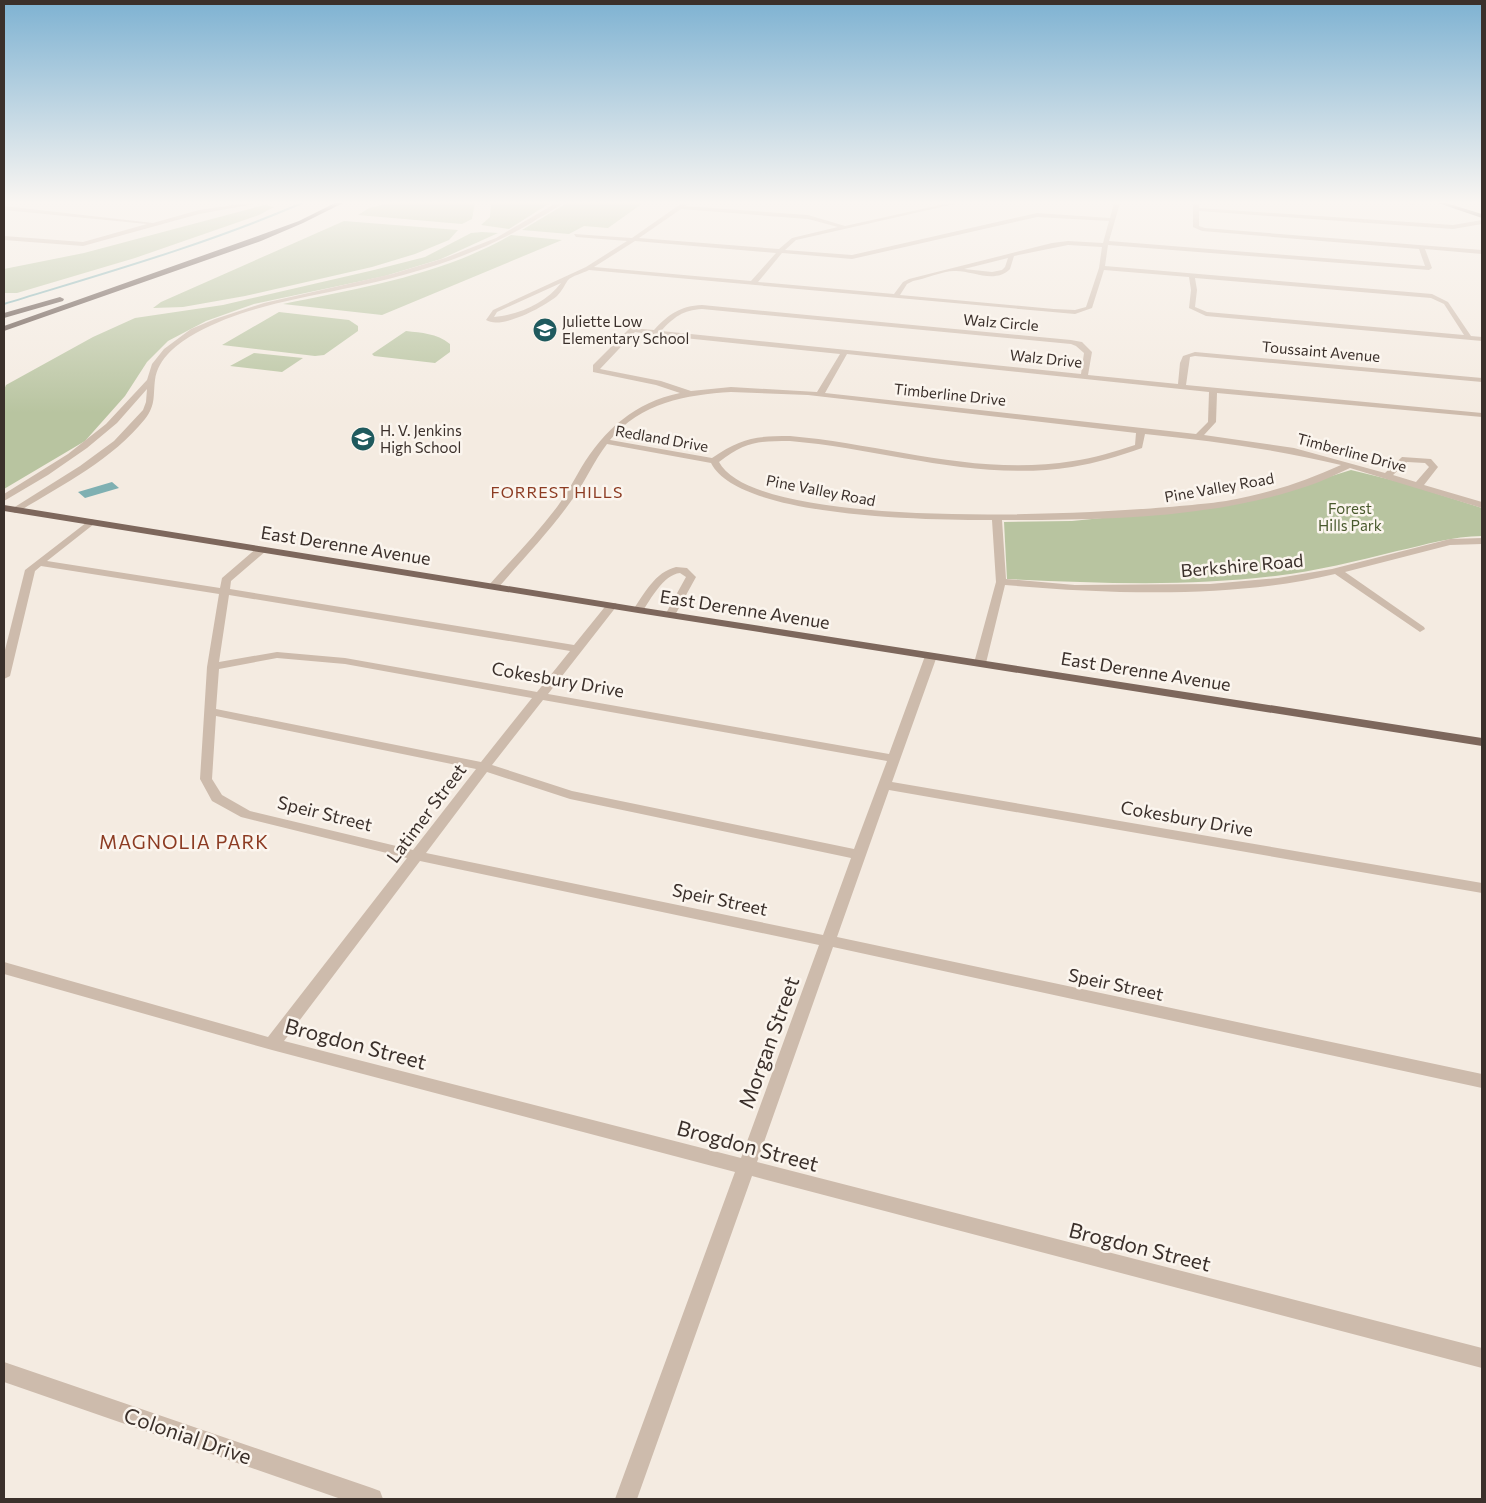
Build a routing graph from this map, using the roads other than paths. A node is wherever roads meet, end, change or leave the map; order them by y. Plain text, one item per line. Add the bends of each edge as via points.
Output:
1 (141, 273) edge
2 (145, 273) edge
3 (162, 273) edge
4 (173, 273) edge
5 (401, 273) edge
6 (575, 273) edge
7 (641, 273) edge
8 (762, 273) edge
9 (941, 273) edge
10 (1100, 273) edge
11 (1160, 273) edge
12 (1192, 276) junction
13 (566, 277) junction
14 (752, 284) junction
15 (87, 290) dead end
16 (68, 296) dead end
17 (896, 296) junction
18 (4, 316) edge
19 (4, 322) edge
20 (4, 329) edge
21 (655, 332) junction
22 (4, 336) edge
23 (1469, 338) junction
24 (1482, 339) edge
25 (845, 352) junction
26 (1084, 376) junction
27 (1482, 380) edge
28 (151, 381) junction
29 (1182, 386) junction
30 (1213, 390) junction
31 (691, 394) junction
32 (820, 394) junction
33 (1482, 415) edge
34 (1141, 430) junction
35 (1198, 437) junction
36 (604, 441) junction
37 (714, 461) junction
38 (1350, 465) junction
39 (1388, 475) junction
40 (1419, 486) junction
41 (4, 498) edge
42 (1482, 505) edge
43 (4, 508) edge
44 (15, 510) junction
45 (997, 517) junction
46 (91, 522) junction
47 (1482, 541) edge
48 (262, 549) junction
49 (38, 563) junction
50 (1336, 570) junction
51 (1001, 582) junction
52 (493, 587) junction
53 (225, 593) junction
54 (612, 605) junction
55 (638, 610) junction
56 (670, 615) junction
57 (1420, 629) dead end
58 (577, 649) junction
59 (931, 656) junction
60 (980, 663) junction
61 (213, 667) junction
62 (4, 676) edge
63 (541, 695) junction
64 (211, 711) junction
65 (1482, 742) edge
66 (895, 759) junction
67 (484, 767) junction
68 (885, 785) junction
69 (860, 854) junction
70 (418, 856) junction
71 (1482, 888) edge
72 (828, 941) junction
73 (4, 968) edge
74 (272, 1044) junction
75 (1482, 1081) edge
76 (746, 1168) junction
77 (1482, 1358) edge
78 (4, 1372) edge
79 (372, 1499) edge
80 (626, 1499) edge

1 - 15 highway
2 - 19 highway
3 - 20 highway
4 - 22 highway
5 - 28 street via 255,307 208,324 174,344 154,368
6 - 13 street
7 - 14 street
8 - 14 street
9 - 17 street via 906,283
10 - 17 street via 1089,308 1084,311
11 - 12 street
12 - 23 street via 1432,296 1446,303
12 - 23 street via 1192,308 1206,314
13 - 13 street via 495,311 489,320 511,317 555,296 562,289
14 - 17 street
16 - 18 highway
21 - 25 street, Walz Drive
21 - 26 street, Walz Circle via 675,312 702,307 1059,341 1079,344 1088,352
21 - 31 street, Walz Drive via 633,330 596,370 658,383
23 - 24 street
25 - 26 street, Walz Drive
25 - 32 street
26 - 29 street, Walz Drive
27 - 29 street, Toussaint Avenue via 1195,354 1187,356 1184,363
28 - 41 street via 92,441
28 - 44 street via 152,399 143,415 123,437
29 - 30 street, Walz Drive
30 - 33 street, Walz Drive
30 - 35 street via 1212,422
31 - 32 street, Timberline Drive via 752,388
31 - 36 street, Timberline Drive via 652,404 623,421
32 - 34 street, Timberline Drive
34 - 35 street, Timberline Drive
34 - 37 street via 1139,446 1119,455 1088,462 1028,468 940,462 806,439 744,442
35 - 38 street, Timberline Drive via 1242,442
36 - 37 street, Redland Drive
36 - 52 street, Timberline Drive via 566,502
37 - 45 street, Pine Valley Road via 723,474 736,482 788,501 880,515
38 - 39 street, Timberline Drive
38 - 45 street, Pine Valley Road via 1274,492 1186,509 1082,517
39 - 40 street, Timberline Drive
39 - 40 street via 1406,459 1428,461 1434,467
40 - 42 street, Timberline Drive
43 - 44 main road, East Derenne Avenue
44 - 46 main road, East Derenne Avenue
45 - 51 street
46 - 48 main road, East Derenne Avenue
46 - 49 street
47 - 50 street, Berkshire Road via 1450,542
48 - 52 main road, East Derenne Avenue
48 - 53 street, Speir Street via 226,580
49 - 53 street
49 - 62 street via 30,570
50 - 51 street, Berkshire Road via 1278,581 1210,587 1075,588
50 - 57 street
51 - 60 street
52 - 54 main road, East Derenne Avenue
53 - 58 street
53 - 61 street, Speir Street
54 - 55 main road, East Derenne Avenue
54 - 58 street, Latimer Street
55 - 56 main road, East Derenne Avenue
55 - 56 street via 665,574 683,570 691,577
56 - 59 main road, East Derenne Avenue
58 - 63 street, Latimer Street
59 - 60 main road, East Derenne Avenue
59 - 66 street, Morgan Street
60 - 65 main road, East Derenne Avenue
61 - 63 street, Cokesbury Drive via 278,655 346,661
61 - 64 street, Speir Street
63 - 66 street, Cokesbury Drive
63 - 67 street, Latimer Street
64 - 67 street
64 - 70 street, Speir Street via 206,779 217,798 246,814
66 - 68 street, Morgan Street
67 - 69 street via 570,795
67 - 70 street, Latimer Street
68 - 69 street, Morgan Street
68 - 71 street, Cokesbury Drive
69 - 72 street, Morgan Street
70 - 72 street, Speir Street
70 - 74 street, Latimer Street
72 - 75 street, Speir Street
72 - 76 street, Morgan Street
73 - 74 street, Brogdon Street
74 - 76 street, Brogdon Street
76 - 77 street, Brogdon Street
76 - 80 street, Morgan Street
78 - 79 street, Colonial Drive

